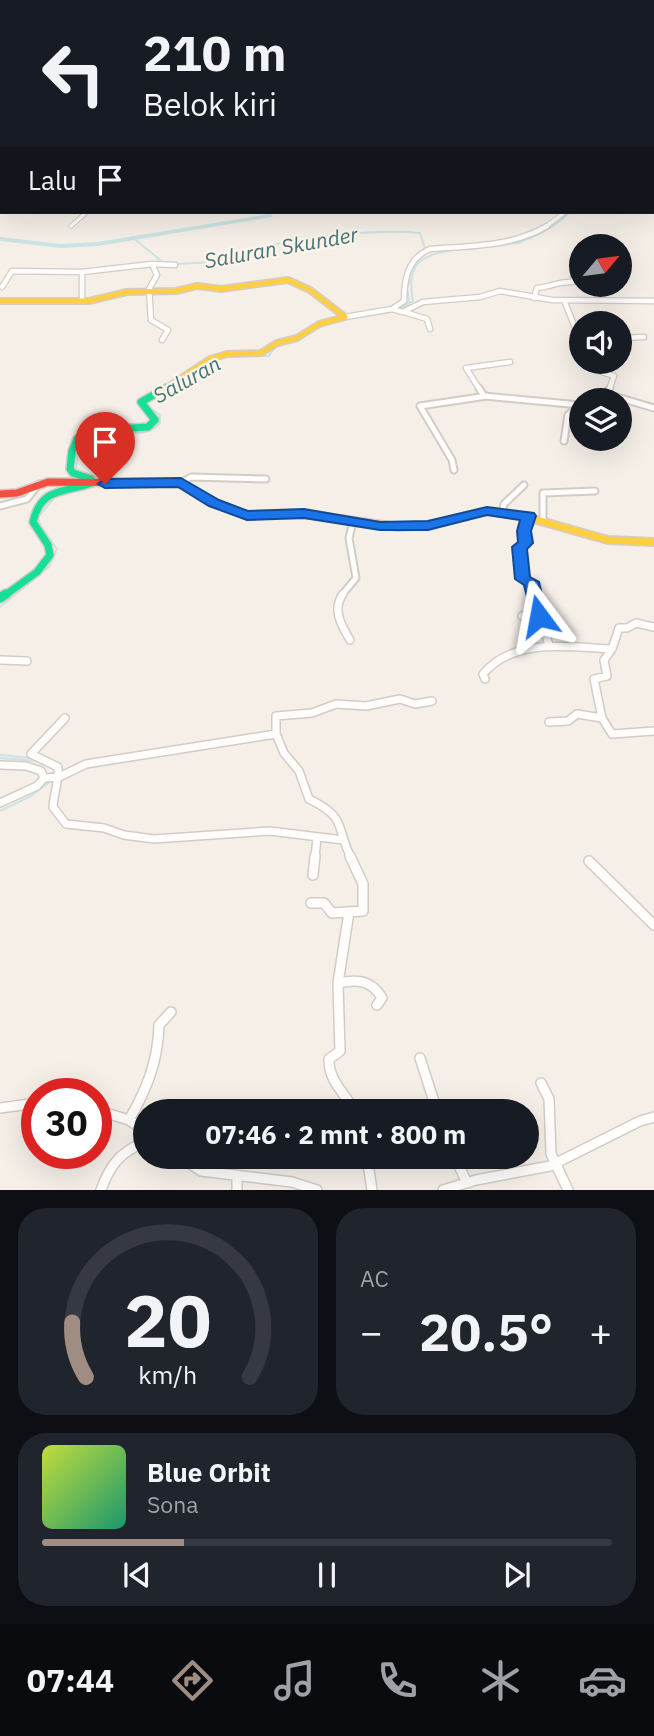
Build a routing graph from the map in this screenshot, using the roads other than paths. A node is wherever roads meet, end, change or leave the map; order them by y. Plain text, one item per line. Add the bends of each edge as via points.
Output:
1 (153, 0) edge
2 (166, 0) edge
3 (85, 214) edge
4 (563, 214) edge
5 (71, 226) dead end
6 (90, 264) dead end
7 (152, 264) junction
8 (174, 265) dead end
9 (84, 272) junction
10 (569, 282) edge
11 (2, 286) dead end
12 (149, 289) junction
13 (534, 298) junction
14 (564, 300) junction
15 (0, 301) edge
16 (82, 301) junction
17 (654, 301) edge
18 (393, 309) junction
19 (402, 312) junction
20 (569, 312) edge
21 (345, 317) junction
22 (430, 329) dead end
23 (644, 337) dead end
24 (632, 338) edge
25 (162, 340) dead end
26 (510, 362) dead end
27 (608, 374) edge
28 (609, 388) edge
29 (487, 396) junction
30 (632, 401) edge
31 (569, 404) edge
32 (654, 408) edge
33 (569, 415) edge
34 (564, 441) dead end
35 (454, 470) dead end
36 (266, 479) dead end
37 (40, 483) junction
38 (93, 483) junction
39 (181, 483) junction
40 (524, 485) dead end
41 (596, 491) dead end
42 (0, 494) edge
43 (0, 506) edge
44 (502, 512) junction
45 (528, 516) junction
46 (543, 521) junction
47 (353, 522) junction
48 (654, 542) edge
49 (0, 598) edge
50 (522, 616) dead end
51 (540, 616) junction
52 (654, 627) edge
53 (350, 640) dead end
54 (549, 645) junction
55 (612, 649) junction
56 (0, 660) edge
57 (27, 661) dead end
58 (485, 679) dead end
59 (432, 701) dead end
60 (65, 718) dead end
61 (602, 718) junction
62 (549, 722) dead end
63 (654, 731) edge
64 (276, 734) junction
65 (0, 765) edge
66 (58, 777) junction
67 (45, 778) junction
68 (0, 803) edge
69 (317, 836) junction
70 (343, 840) junction
71 (589, 861) dead end
72 (313, 875) dead end
73 (312, 903) dead end
74 (349, 912) junction
75 (654, 925) edge
76 (338, 983) junction
77 (377, 1005) dead end
78 (171, 1012) dead end
79 (421, 1058) dead end
80 (541, 1083) dead end
81 (347, 1099) edge
82 (433, 1099) edge
83 (21, 1105) edge
84 (0, 1108) edge
85 (112, 1115) edge
86 (654, 1118) edge
87 (129, 1120) junction
88 (133, 1123) edge
89 (133, 1147) edge
90 (556, 1163) junction
91 (198, 1169) edge
92 (369, 1169) edge
93 (461, 1169) edge
94 (237, 1175) junction
95 (467, 1183) junction
96 (101, 1190) edge
97 (237, 1190) edge
98 (317, 1190) edge
99 (372, 1190) edge
100 (443, 1190) edge
101 (568, 1190) edge

1 - 2 street
3 - 5 street
4 - 18 street via 520,240 421,252 411,262 404,301
6 - 9 street
7 - 8 street
7 - 9 street
7 - 12 street via 157,275
9 - 11 street via 12,271
9 - 16 street
10 - 13 street via 537,288
12 - 16 street
12 - 21 street via 221,289 288,280 310,290
12 - 25 street via 151,320 169,332
13 - 14 street
13 - 19 street via 500,291 423,302
14 - 17 street
14 - 20 street
15 - 16 street
18 - 19 street
18 - 21 street
19 - 22 street via 427,319
21 - 38 street via 319,324 261,353 227,354 197,365 141,402 155,420 148,427 82,435 74,444 70,469
23 - 24 street
26 - 29 street via 466,368
27 - 28 street via 614,376
29 - 31 street
29 - 35 street via 420,406
30 - 32 street
33 - 34 street
36 - 39 street via 191,477
37 - 38 street
37 - 42 street via 17,493
37 - 43 street via 27,499
38 - 39 street
38 - 49 street via 55,491 35,511 34,527 48,543 48,560
39 - 47 street via 214,503 247,515 304,514
40 - 44 street via 504,504
41 - 46 street via 544,493
44 - 45 street
44 - 47 street via 482,511 419,526
45 - 46 street
45 - 51 street via 520,565 523,579 531,582
46 - 48 street via 597,538
47 - 53 street via 349,538 356,578 337,605
50 - 51 street
51 - 54 street
52 - 55 street via 636,623 619,628
54 - 55 street
54 - 58 street via 494,661 483,674
55 - 61 street via 604,660 607,676 594,679
56 - 57 street
59 - 64 street via 337,704 312,713 276,716
60 - 66 street via 31,754 55,764
61 - 62 street via 577,714 568,721
61 - 63 street via 614,735
64 - 66 street via 86,764
64 - 70 street via 299,771 305,794 335,814
65 - 67 street via 34,768
66 - 67 street
66 - 69 street via 53,807 66,824 154,839 270,831
67 - 68 street
69 - 70 street
69 - 72 street
70 - 74 street via 365,896 365,910
71 - 75 street
73 - 74 street via 324,903 332,913
74 - 76 street
76 - 77 street via 365,981 381,994
76 - 81 street via 340,1051 329,1059 328,1069
78 - 87 street via 159,1025 148,1086
79 - 82 street
80 - 90 street via 551,1101 549,1135
83 - 84 street
85 - 87 street
86 - 90 street
87 - 88 street
89 - 96 street via 115,1159
90 - 95 street
90 - 101 street
91 - 94 street
92 - 99 street
93 - 95 street
94 - 97 street
94 - 98 street
95 - 100 street

